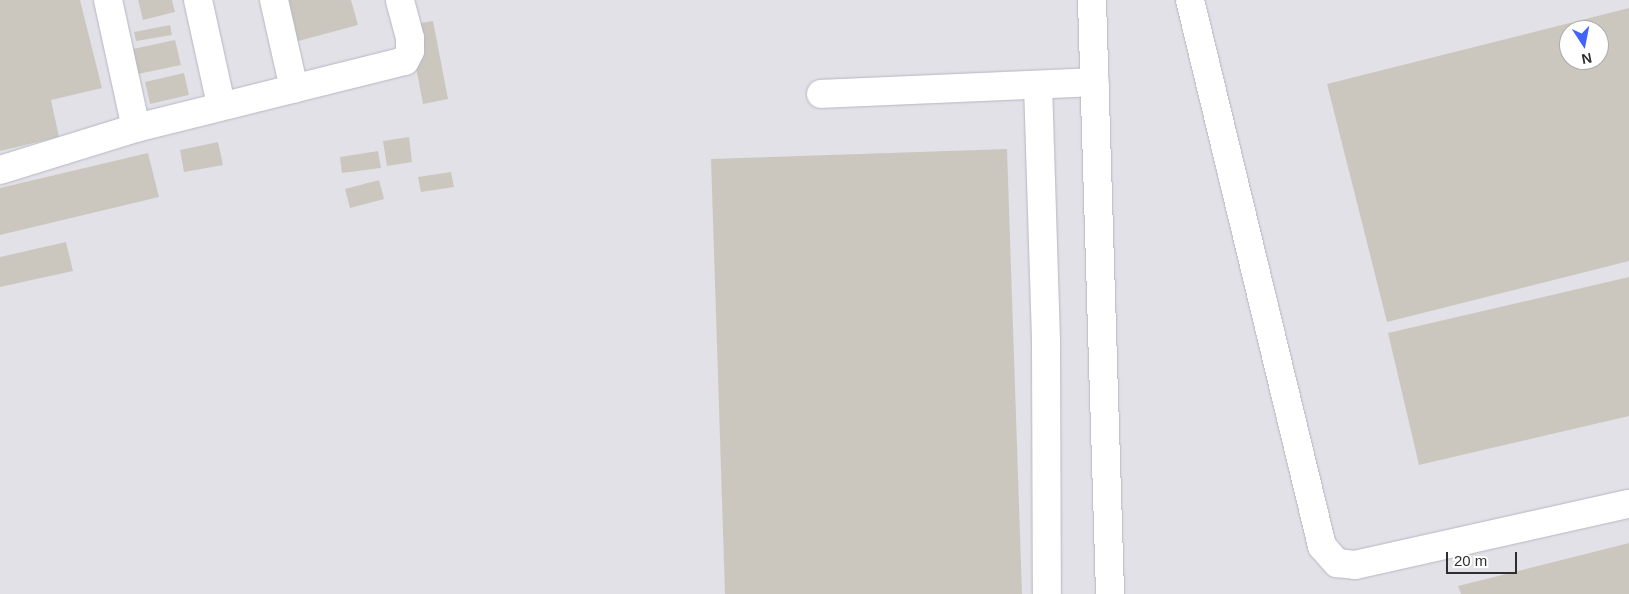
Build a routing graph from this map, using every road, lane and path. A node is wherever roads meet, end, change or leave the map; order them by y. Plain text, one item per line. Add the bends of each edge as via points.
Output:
1 (108, 0) edge
2 (198, 0) edge
3 (274, 0) edge
4 (400, 0) edge
5 (1092, 0) edge
6 (1190, 0) edge
7 (1095, 82) junction
8 (1038, 84) junction
9 (294, 90) junction
10 (821, 94) dead end
11 (221, 105) junction
12 (136, 128) junction
13 (0, 170) edge
14 (1629, 504) edge
15 (1047, 594) edge
16 (1110, 594) edge

1 - 12 lane
2 - 11 lane
3 - 9 lane
4 - 9 lane via 410,38 410,51 405,61
5 - 7 lane
6 - 14 lane via 1322,546 1337,563 1354,565
7 - 8 lane
7 - 16 lane
8 - 10 lane
8 - 15 lane via 1046,345
9 - 11 lane
11 - 12 lane
12 - 13 lane

